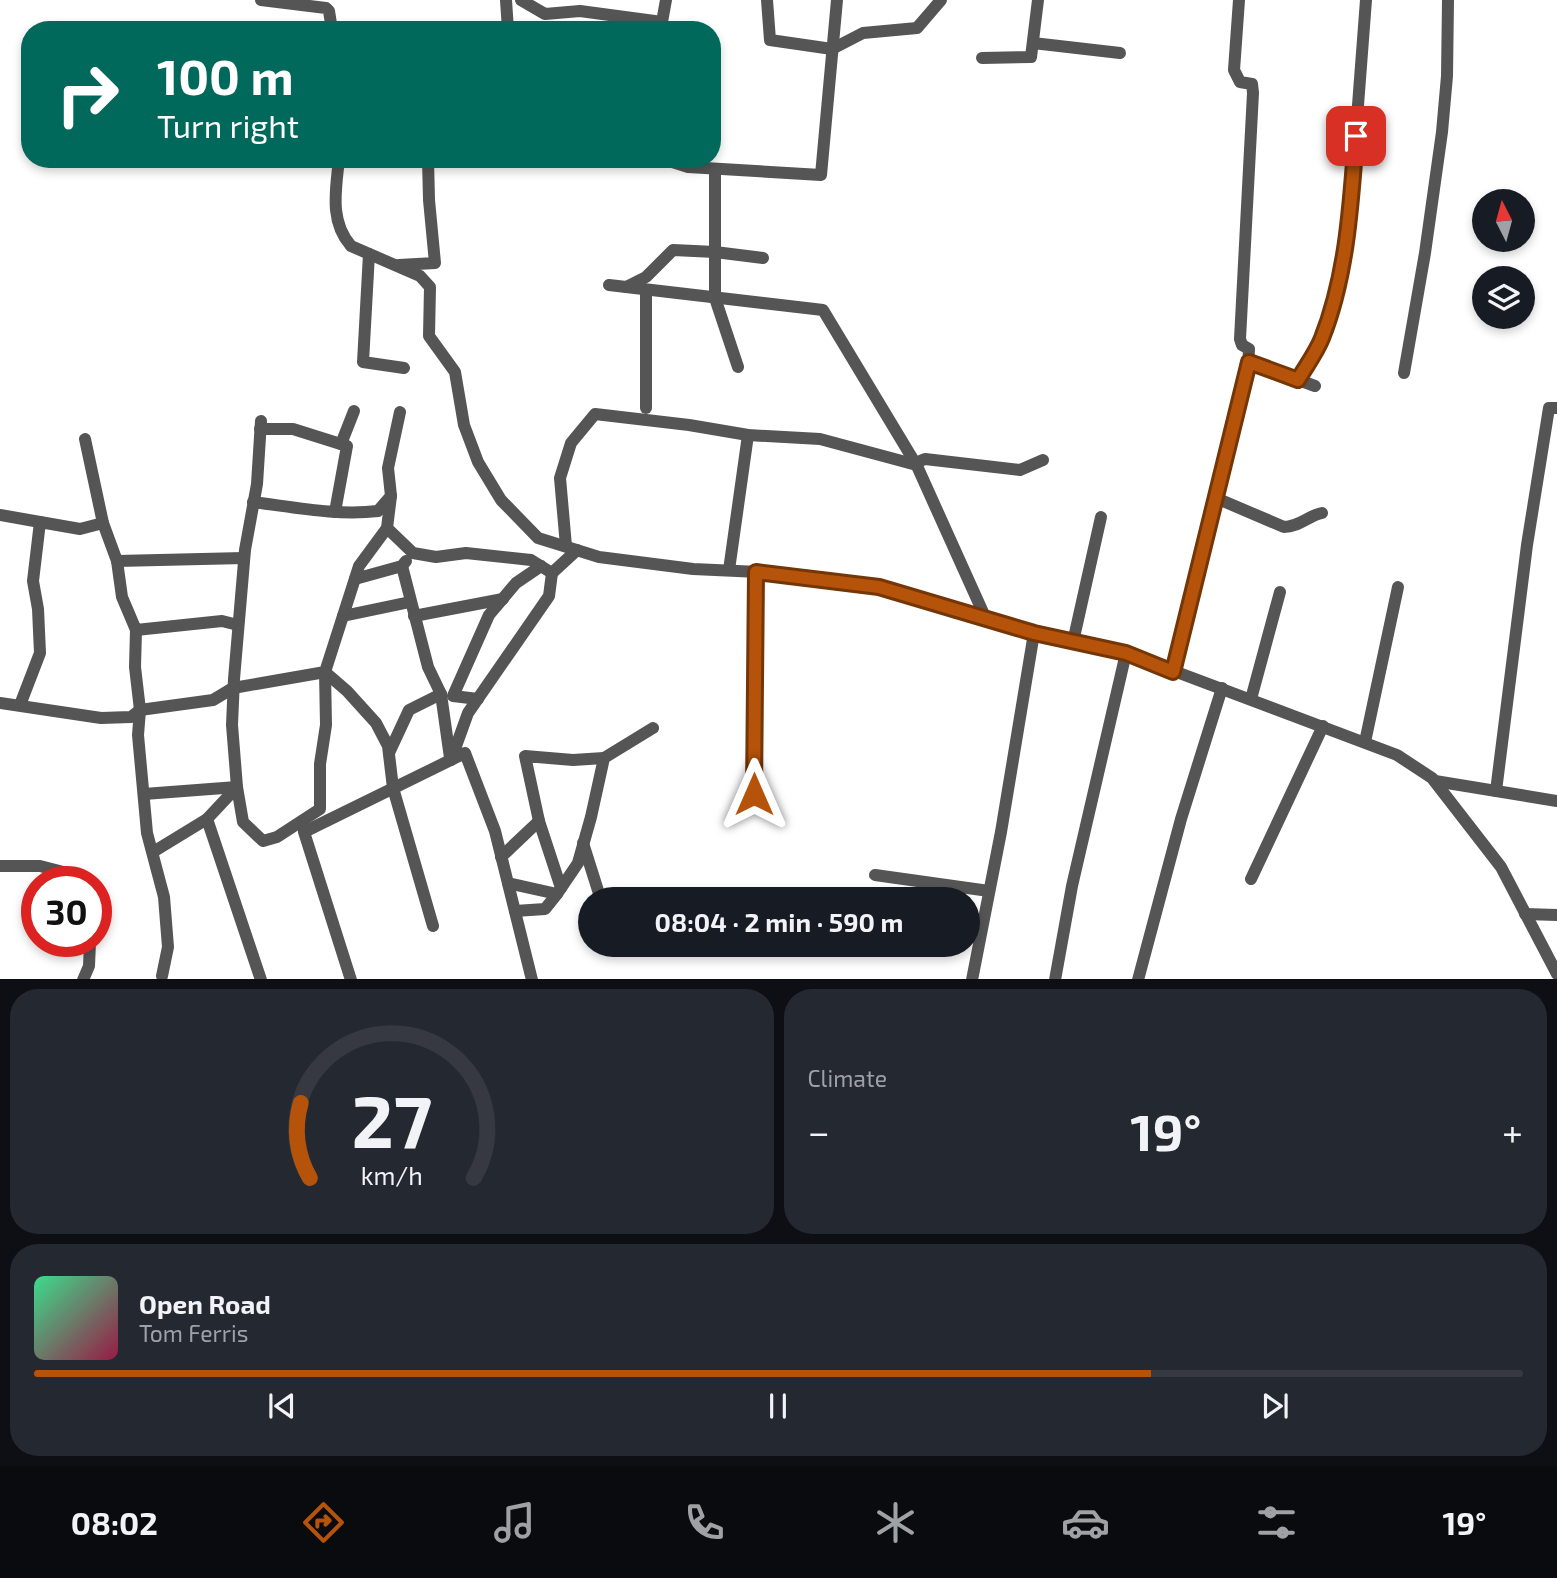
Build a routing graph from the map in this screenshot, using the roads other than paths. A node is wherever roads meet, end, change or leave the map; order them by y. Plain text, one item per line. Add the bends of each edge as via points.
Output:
1 (261, 0) edge
2 (506, 0) edge
3 (521, 0) edge
4 (666, 0) edge
5 (767, 0) edge
6 (837, 0) edge
7 (941, 0) edge
8 (1038, 0) edge
9 (1239, 0) edge
10 (1366, 0) edge
11 (1448, 0) edge
12 (330, 21) edge
13 (507, 21) edge
14 (635, 21) edge
15 (663, 21) edge
16 (1033, 43) junction
17 (832, 49) junction
18 (1119, 52) dead end
19 (982, 58) dead end
20 (338, 168) edge
21 (428, 168) edge
22 (702, 168) edge
23 (715, 169) junction
24 (715, 252) junction
25 (369, 254) junction
26 (763, 258) dead end
27 (395, 265) junction
28 (609, 285) dead end
29 (626, 287) junction
30 (646, 290) junction
31 (715, 298) junction
32 (1249, 362) junction
33 (738, 367) dead end
34 (404, 368) dead end
35 (1404, 373) dead end
36 (1298, 380) junction
37 (1315, 386) dead end
38 (646, 408) dead end
39 (1557, 408) edge
40 (354, 411) dead end
41 (400, 412) dead end
42 (748, 435) junction
43 (85, 439) dead end
44 (341, 444) junction
45 (1043, 460) dead end
46 (916, 463) junction
47 (391, 496) junction
48 (1216, 498) junction
49 (253, 502) junction
50 (335, 512) junction
51 (1322, 513) dead end
52 (0, 515) edge
53 (1101, 517) dead end
54 (40, 522) junction
55 (103, 523) junction
56 (387, 528) junction
57 (572, 548) junction
58 (413, 553) junction
59 (244, 558) junction
60 (117, 561) junction
61 (402, 566) junction
62 (546, 570) junction
63 (729, 570) junction
64 (756, 572) junction
65 (355, 579) junction
66 (1398, 587) dead end
67 (1280, 592) dead end
68 (502, 599) junction
69 (410, 602) junction
70 (343, 616) junction
71 (414, 616) junction
72 (986, 619) junction
73 (238, 625) junction
74 (135, 630) junction
75 (1034, 633) junction
76 (1073, 642) junction
77 (1126, 653) junction
78 (1173, 672) junction
79 (325, 673) junction
80 (233, 688) junction
81 (1223, 688) junction
82 (441, 694) junction
83 (478, 699) junction
84 (1251, 699) junction
85 (0, 703) edge
86 (20, 705) junction
87 (139, 710) junction
88 (1323, 726) junction
89 (653, 728) dead end
90 (1365, 742) junction
91 (389, 752) junction
92 (604, 758) junction
93 (451, 760) junction
94 (1435, 781) junction
95 (237, 788) junction
96 (393, 788) junction
97 (1496, 791) junction
98 (144, 794) junction
99 (754, 794) dead end
100 (1557, 801) edge
101 (207, 819) junction
102 (539, 821) junction
103 (583, 843) junction
104 (153, 852) junction
105 (501, 858) junction
106 (0, 866) edge
107 (21, 866) edge
108 (875, 875) dead end
109 (1251, 879) dead end
110 (508, 883) junction
111 (597, 887) edge
112 (559, 891) junction
113 (989, 891) junction
114 (515, 911) junction
115 (1525, 914) junction
116 (1557, 915) edge
117 (433, 926) dead end
118 (89, 957) edge
119 (1557, 974) edge
120 (162, 976) dead end
121 (83, 979) edge
122 (261, 979) edge
123 (351, 979) edge
124 (532, 979) edge
125 (972, 979) edge
126 (1055, 979) edge
127 (1138, 979) edge

1 - 12 street via 326,8
2 - 13 street
3 - 14 street via 545,13 580,11
4 - 15 street
5 - 17 street via 769,40
6 - 17 street
7 - 17 street via 917,28 863,33
8 - 16 street
9 - 32 street via 1234,70 1240,82 1252,84 1253,93 1240,339 1249,349
10 - 36 street via 1339,286 1321,340
11 - 35 street via 1442,132
16 - 18 street
16 - 19 street via 1031,57
17 - 23 street via 821,175
20 - 25 street via 334,193 338,225 351,246
21 - 27 street via 435,262
22 - 23 street
23 - 24 street
24 - 26 street
24 - 29 street via 673,250 646,277
24 - 31 street
25 - 27 street
25 - 34 street via 363,362
27 - 57 street via 420,276 430,287 429,336 455,372 464,425 500,500 538,538
28 - 29 street
29 - 30 street
30 - 31 street
30 - 38 street
31 - 33 street
31 - 46 street via 823,310
32 - 36 street
32 - 48 street
36 - 37 street
39 - 97 street via 1549,408 1527,545
40 - 44 street
41 - 47 street via 388,468
42 - 46 street via 820,439
42 - 57 street via 595,414 571,443 560,478
42 - 63 street
43 - 55 street
44 - 49 street via 293,429 260,425
44 - 50 street via 347,446
45 - 46 street via 1020,470 925,459
46 - 72 street
47 - 50 street via 378,511
47 - 56 street
48 - 51 street via 1284,527
48 - 78 street
49 - 50 street
49 - 59 street
52 - 54 street
53 - 76 street
54 - 55 street via 80,529
54 - 86 street via 33,581 40,653
55 - 60 street
56 - 58 street
56 - 65 street via 359,566
57 - 62 street
57 - 63 street via 679,568
58 - 61 street
58 - 62 street via 531,560
59 - 60 street
59 - 73 street
60 - 74 street via 122,597
61 - 65 street
61 - 69 street
62 - 68 street via 516,583
62 - 83 street via 548,596
63 - 64 street
64 - 72 street via 879,587
64 - 99 street
65 - 70 street
66 - 90 street
67 - 84 street
68 - 71 street
68 - 83 street via 489,615 453,696
69 - 70 street
69 - 71 street
70 - 79 street
71 - 82 street
72 - 75 street
73 - 74 street via 222,621
73 - 80 street
74 - 87 street
75 - 76 street
75 - 113 street
76 - 77 street
77 - 78 street
77 - 126 street
78 - 81 street
79 - 80 street
79 - 91 street via 376,723
79 - 95 street via 320,809 263,841 243,822
80 - 87 street via 213,700
80 - 95 street
81 - 84 street
81 - 127 street via 1181,819
82 - 91 street via 409,710
82 - 93 street
83 - 93 street
84 - 88 street
85 - 86 street
86 - 87 street via 101,718 131,716
87 - 98 street
88 - 90 street
88 - 109 street
89 - 92 street
90 - 94 street via 1397,755
91 - 96 street
92 - 102 street via 525,756
92 - 103 street
93 - 96 street
93 - 105 street via 466,753
94 - 97 street
94 - 115 street via 1501,867
95 - 98 street
95 - 101 street
96 - 117 street
96 - 123 street via 303,832
97 - 100 street
98 - 104 street
101 - 104 street
101 - 122 street
102 - 105 street
102 - 112 street
103 - 111 street
103 - 112 street via 578,863
104 - 120 street via 164,897 168,947
105 - 110 street
106 - 107 street
108 - 113 street
110 - 112 street
110 - 114 street
112 - 114 street via 545,909
113 - 125 street
114 - 124 street
115 - 116 street
115 - 119 street
118 - 121 street

